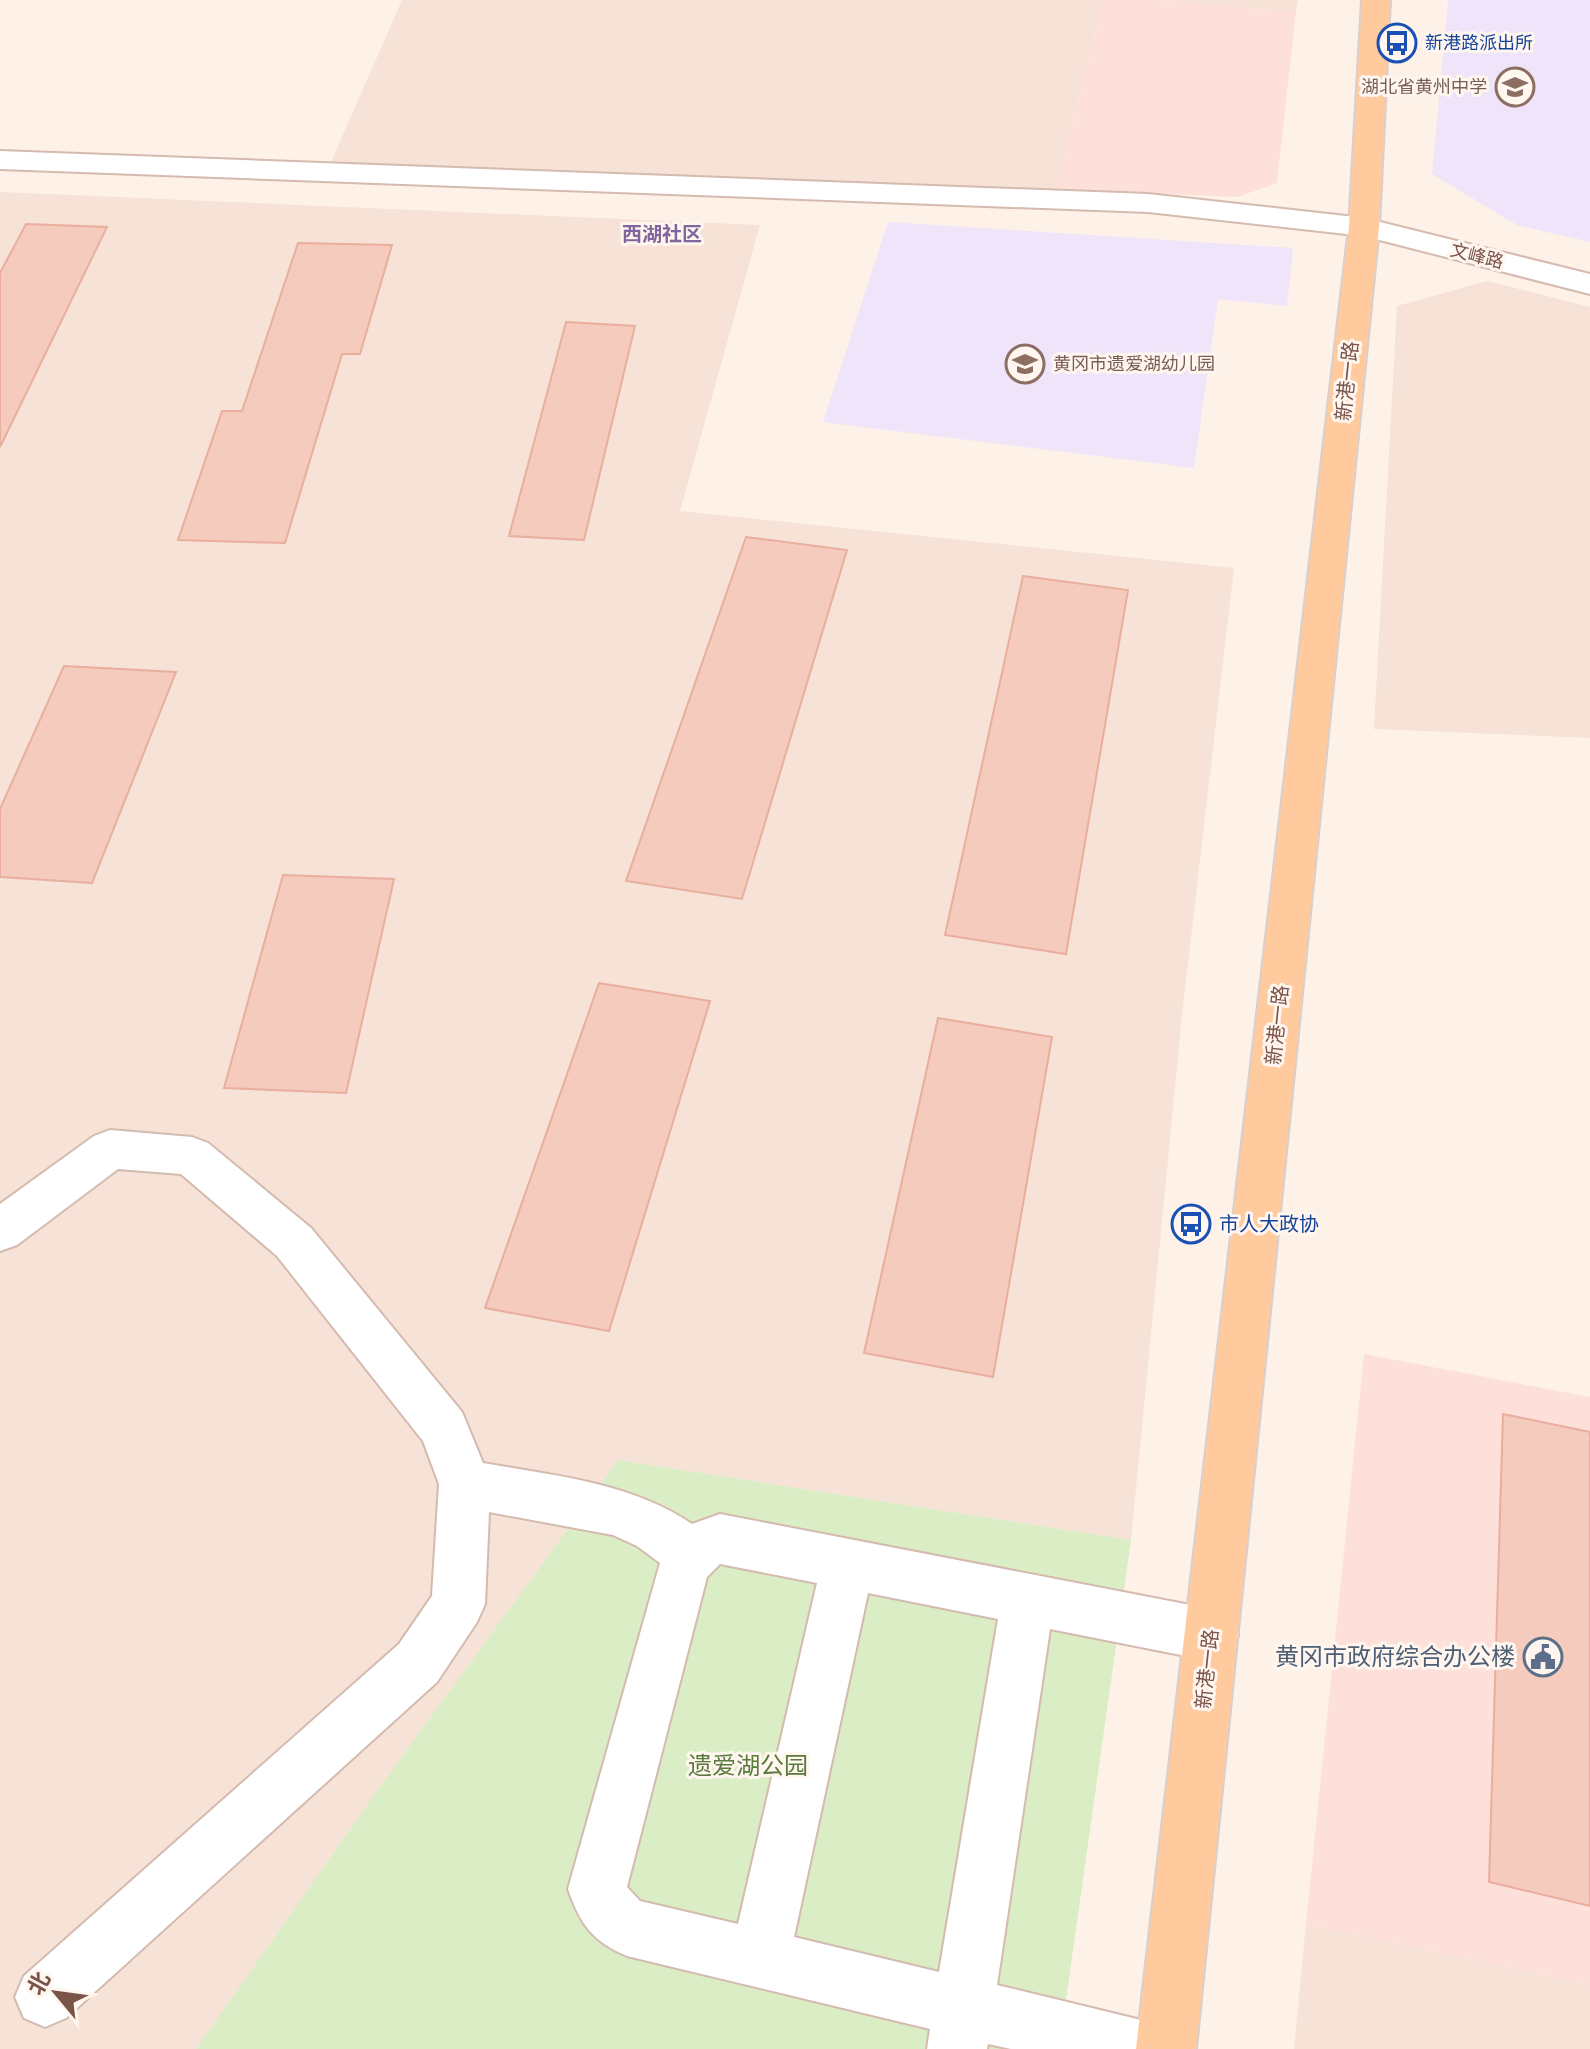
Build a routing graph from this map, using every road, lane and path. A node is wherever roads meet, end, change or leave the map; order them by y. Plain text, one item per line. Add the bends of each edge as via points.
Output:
1 (1376, 0) edge
2 (0, 160) edge
3 (1364, 227) junction
4 (1590, 284) edge
5 (0, 1231) edge
6 (465, 1484) junction
7 (691, 1554) junction
8 (848, 1564) junction
9 (1028, 1599) junction
10 (1211, 1635) junction
11 (760, 1958) junction
12 (45, 1997) dead end
13 (960, 2028) edge
14 (1137, 2049) edge
15 (1166, 2049) edge

1 - 3 main road, 新港一路
2 - 3 street, 文峰路 via 1148,203
3 - 4 street, 文峰路
3 - 10 main road, 新港一路
5 - 6 street via 110,1149 192,1156 294,1242 444,1428
6 - 7 street via 618,1512
6 - 12 street via 458,1604 418,1663
7 - 8 street via 720,1539
7 - 11 street via 597,1889 602,1906 627,1927
8 - 9 street
8 - 11 street
9 - 10 street
9 - 13 street
10 - 15 main road, 新港一路
11 - 13 street
13 - 14 street

